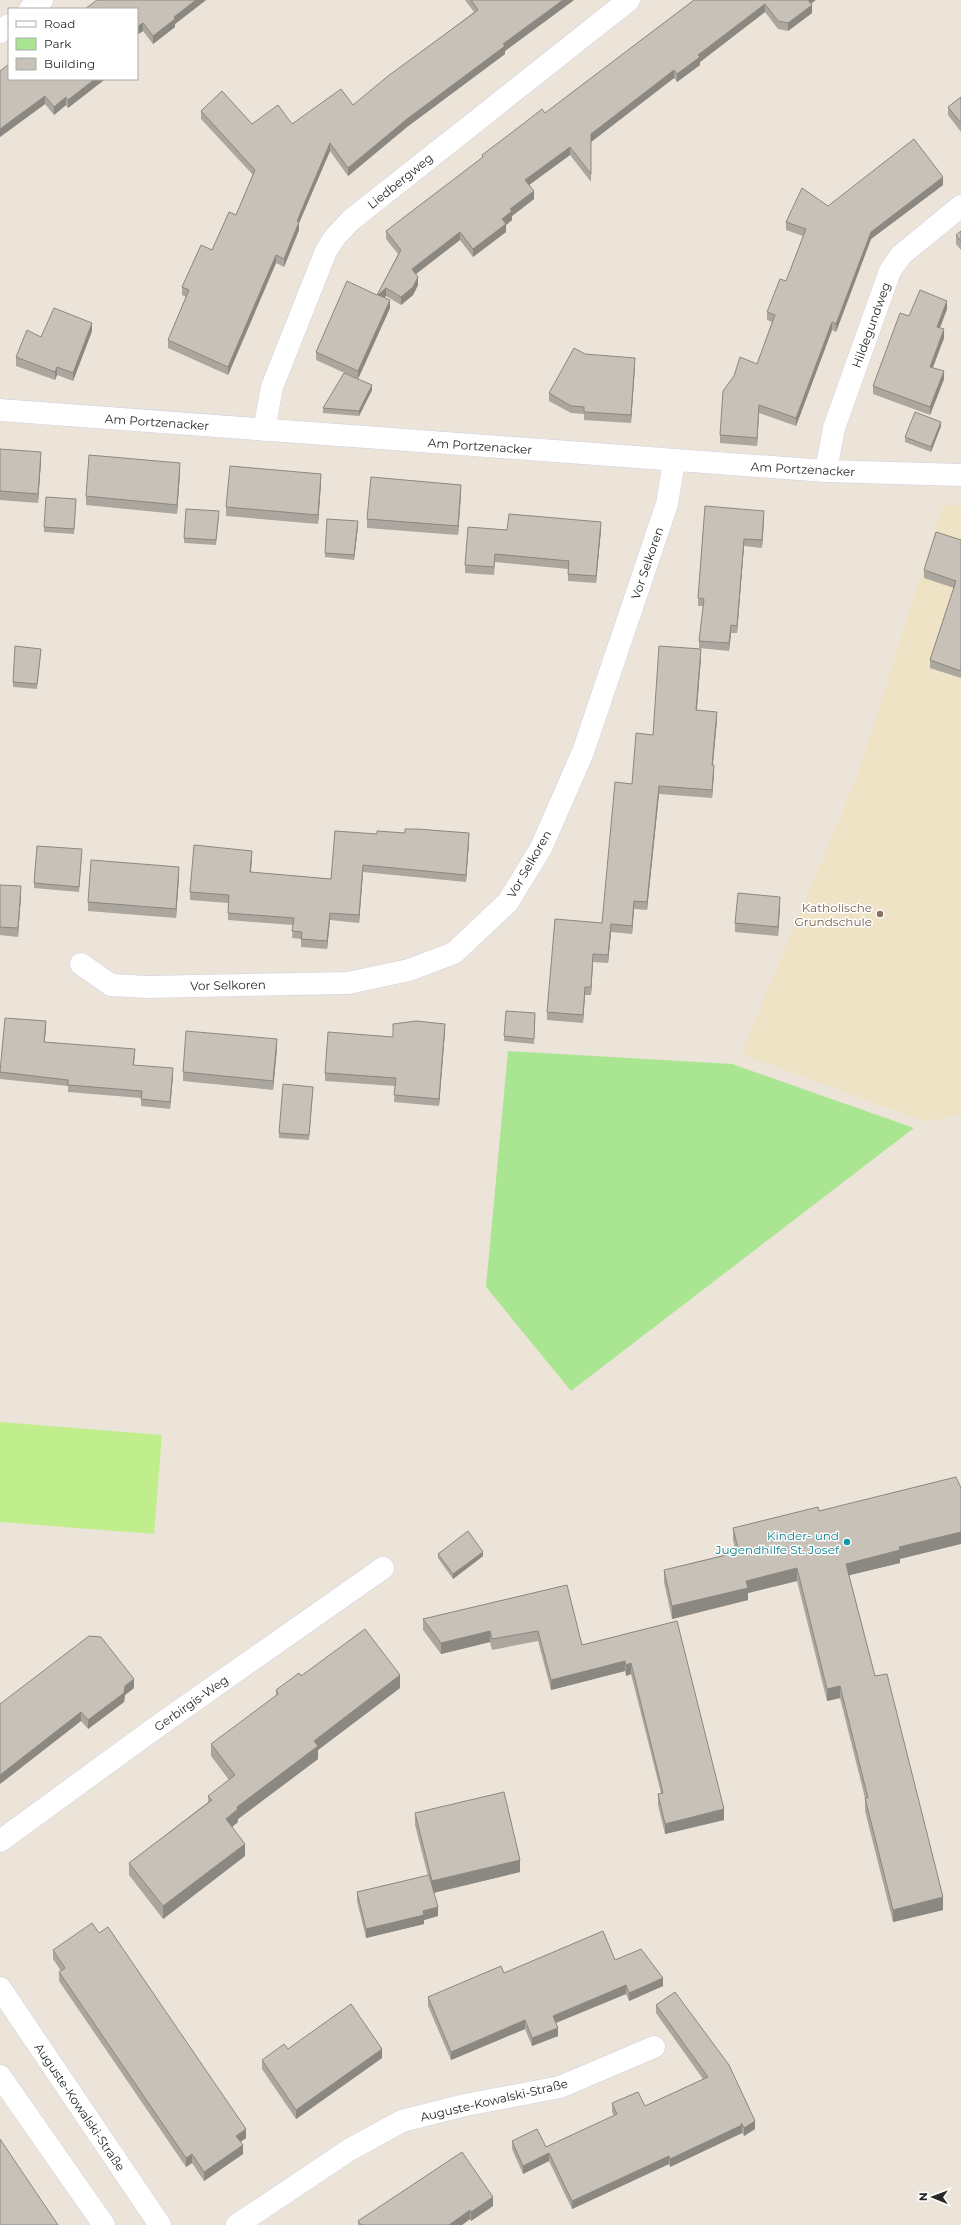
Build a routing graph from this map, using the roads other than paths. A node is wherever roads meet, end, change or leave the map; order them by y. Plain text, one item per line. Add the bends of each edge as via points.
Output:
1 (42, 0) edge
2 (629, 0) edge
3 (31, 8) edge
4 (8, 26) edge
5 (0, 32) edge
6 (961, 206) edge
7 (0, 410) edge
8 (264, 430) junction
9 (674, 461) junction
10 (826, 471) junction
11 (961, 475) edge
12 (81, 964) dead end
13 (383, 1568) dead end
14 (0, 1841) edge
15 (0, 1988) edge
16 (654, 2047) dead end
17 (0, 2076) edge
18 (104, 2225) edge
19 (160, 2225) edge
20 (237, 2225) edge

1 - 3 street
2 - 8 street, Liedbergweg via 352,220 335,237 326,251 272,387
4 - 5 street
6 - 10 street, Hildegundweg via 901,255 890,271 834,428
7 - 8 street, Am Portzenacker
8 - 9 street, Am Portzenacker
9 - 10 street, Am Portzenacker
9 - 12 street, Vor Selkoren via 667,504 586,745 541,848 508,902 454,953 409,970 348,983 140,987 111,985
10 - 11 street, Am Portzenacker
13 - 14 street, Gerbirgis-Weg
15 - 19 street, Auguste-Kowalski-Straße
16 - 20 street, Auguste-Kowalski-Straße via 560,2087 465,2105 402,2121 349,2150
17 - 18 street

